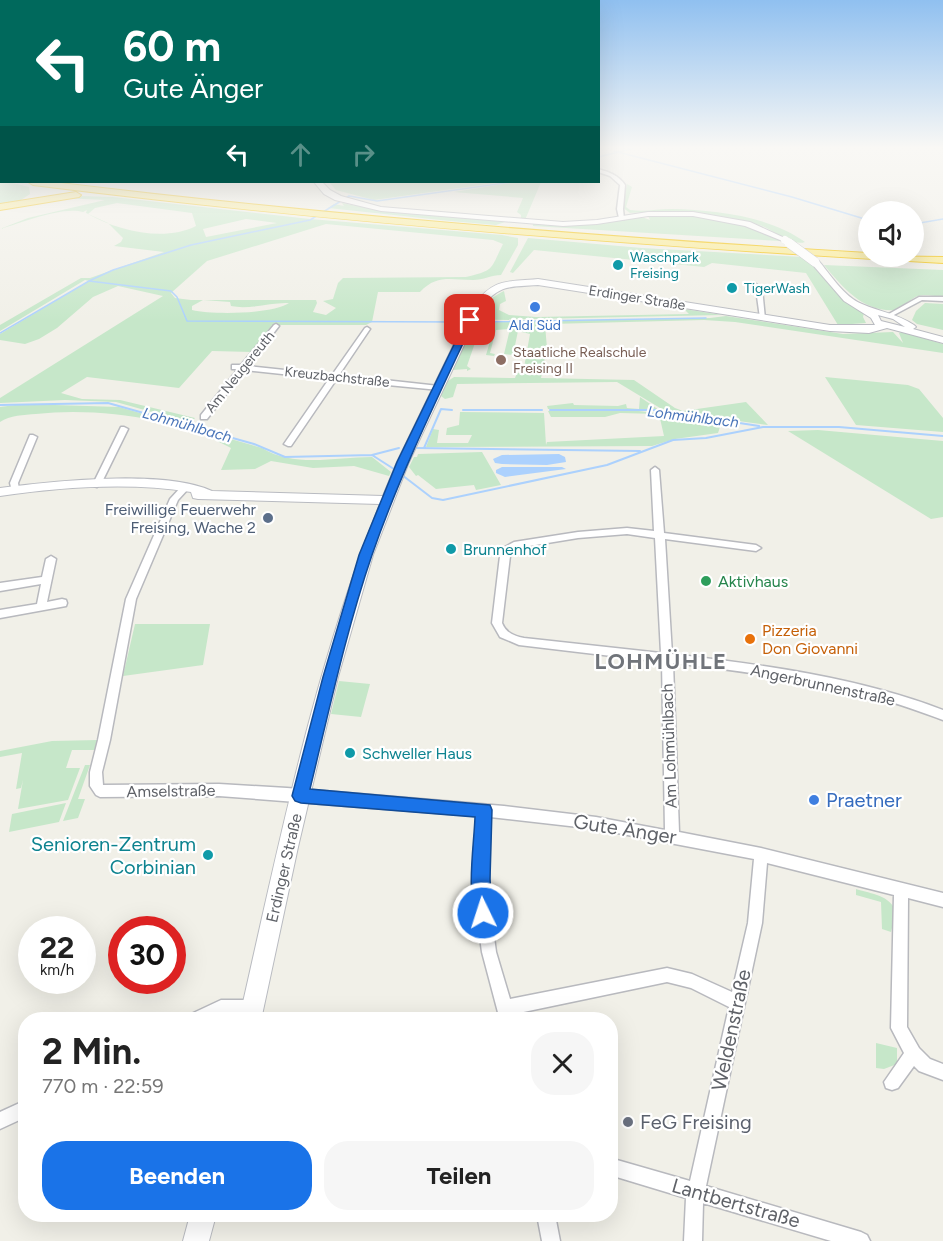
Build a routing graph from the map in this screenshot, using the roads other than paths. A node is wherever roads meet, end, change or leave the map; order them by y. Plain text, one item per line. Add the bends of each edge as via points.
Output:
1 (243, 206) edge
2 (255, 206) edge
3 (368, 206) edge
4 (620, 206) edge
5 (321, 214) junction
6 (621, 214) junction
7 (858, 254) edge
8 (924, 256) edge
9 (924, 257) edge
10 (943, 258) edge
11 (753, 285) dead end
12 (943, 299) edge
13 (907, 307) junction
14 (763, 318) junction
15 (882, 319) junction
16 (901, 323) junction
17 (276, 326) dead end
18 (367, 329) dead end
19 (943, 338) edge
20 (239, 367) junction
21 (334, 377) junction
22 (439, 388) junction
23 (204, 417) dead end
24 (124, 429) dead end
25 (33, 437) dead end
26 (288, 444) dead end
27 (655, 470) dead end
28 (97, 484) junction
29 (187, 488) junction
30 (15, 489) junction
31 (0, 492) edge
32 (389, 500) junction
33 (657, 534) junction
34 (756, 548) dead end
35 (51, 559) dead end
36 (47, 580) junction
37 (0, 587) edge
38 (62, 603) dead end
39 (41, 607) junction
40 (0, 614) edge
41 (666, 657) junction
42 (943, 715) edge
43 (301, 796) junction
44 (484, 810) junction
45 (672, 836) junction
46 (760, 854) junction
47 (901, 889) junction
48 (943, 900) edge
49 (736, 1002) junction
50 (212, 1012) edge
51 (241, 1012) edge
52 (251, 1012) edge
53 (505, 1012) edge
54 (514, 1012) edge
55 (913, 1054) junction
56 (943, 1072) edge
57 (891, 1082) dead end
58 (18, 1112) edge
59 (0, 1121) edge
60 (618, 1168) edge
61 (696, 1190) junction
62 (200, 1222) edge
63 (547, 1222) edge
64 (196, 1241) edge
65 (551, 1241) edge
66 (693, 1241) edge
67 (861, 1241) edge

1 - 5 highway
2 - 5 highway
3 - 6 street via 553,224 588,223
4 - 6 street
5 - 7 highway via 580,238
6 - 15 street, bridge via 719,217 755,226 785,240 815,262 852,304
8 - 10 highway
9 - 10 highway
11 - 14 street via 759,288
12 - 13 street via 921,298
13 - 15 street
13 - 16 street
14 - 15 street, Erdinger Straße via 863,329
14 - 22 street, Erdinger Straße via 547,283 510,283 487,294 477,307
15 - 16 street
16 - 19 street
17 - 20 street, Am Neugereuth
18 - 21 street
20 - 21 street, Kreuzbachstraße
20 - 23 street, Am Neugereuth
21 - 22 street, Kreuzbachstraße
21 - 26 street
22 - 32 street, Erdinger Straße
24 - 28 street
25 - 30 street
27 - 33 street, Am Lohmühlbach
28 - 29 street
28 - 30 street
29 - 32 street via 197,495
29 - 43 street, Amselstraße via 174,499 131,599 95,787 100,791 219,790
30 - 31 street
32 - 43 street, Erdinger Straße via 366,555
33 - 34 street
33 - 41 street, Am Lohmühlbach
33 - 41 street via 610,532 514,545 505,556 497,623 505,637 524,642
35 - 36 street
36 - 37 street
36 - 39 street
38 - 39 street
39 - 40 street
41 - 42 street, Angerbrunnenstraße via 832,683
41 - 45 street, Am Lohmühlbach
43 - 44 street, Gute Änger
43 - 52 street, Erdinger Straße
44 - 45 street, Gute Änger
44 - 53 street via 482,900 489,952
45 - 46 street, Gute Änger
46 - 47 street, Gute Änger
46 - 49 street, Weldenstraße via 755,923
47 - 48 street, Gute Änger
47 - 55 street via 899,1028
49 - 54 street via 692,981 667,975
49 - 61 street, Weldenstraße
50 - 51 street via 221,1008
55 - 56 street via 925,1065
55 - 57 street
58 - 59 street
60 - 61 street, Lantbertstraße
61 - 66 street, Weldenstraße
61 - 67 street, Lantbertstraße
62 - 64 street
63 - 65 street

